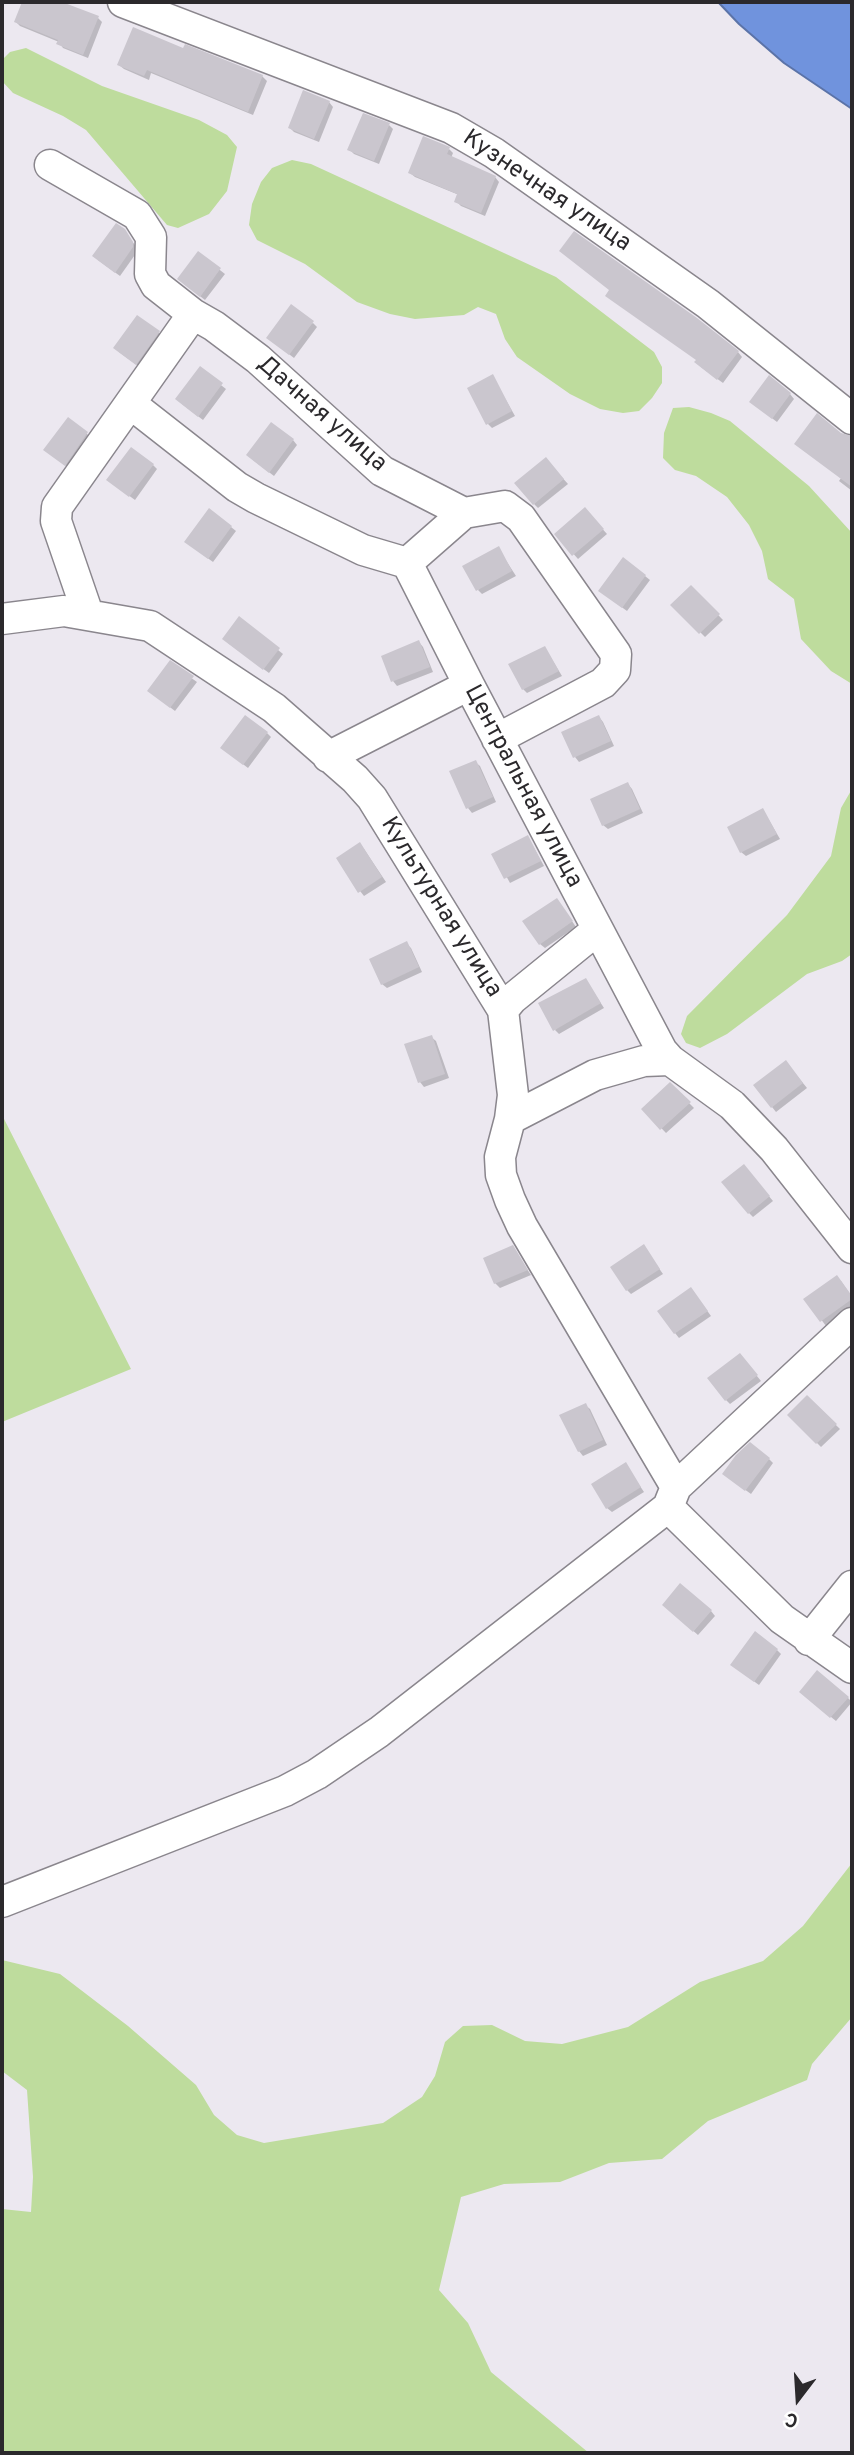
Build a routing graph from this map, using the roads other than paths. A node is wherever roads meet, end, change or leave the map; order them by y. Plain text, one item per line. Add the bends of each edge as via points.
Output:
1 (124, 2) edge
2 (50, 165) dead end
3 (193, 314) junction
4 (131, 404) junction
5 (852, 419) edge
6 (464, 513) junction
7 (407, 563) junction
8 (88, 614) junction
9 (2, 619) edge
10 (468, 685) junction
11 (497, 739) junction
12 (328, 757) junction
13 (597, 930) junction
14 (503, 1010) junction
15 (670, 1060) junction
16 (510, 1119) junction
17 (852, 1248) edge
18 (852, 1322) edge
19 (672, 1497) junction
20 (852, 1586) edge
21 (809, 1640) junction
22 (852, 1668) edge
23 (2, 1902) edge

1 - 5 street, Кузнечная улица via 452,128 708,304
2 - 3 street, Дачная улица via 137,215 151,237 150,274 156,285
3 - 4 street
3 - 6 street, Дачная улица via 258,359 382,471
4 - 7 street via 247,493 363,550
4 - 8 street via 57,507 56,521
6 - 7 street
6 - 11 street via 505,506 514,511 616,654 615,670 603,683
7 - 10 street, Центральная улица
8 - 9 street, Культурная улица via 64,611
8 - 12 street, Культурная улица via 150,626 274,708
10 - 11 street, Центральная улица
10 - 12 street
11 - 13 street, Центральная улица
12 - 14 street, Культурная улица via 372,798
13 - 14 street
13 - 15 street, Центральная улица
14 - 16 street, Культурная улица via 513,1087
15 - 16 street via 644,1061 595,1075
15 - 17 street, Центральная улица via 732,1105 774,1149
16 - 19 street, Культурная улица via 500,1157 510,1200
18 - 19 street
19 - 21 street, Культурная улица via 782,1619
19 - 23 street via 379,1732 317,1774 285,1791
20 - 21 street
21 - 22 street, Культурная улица

